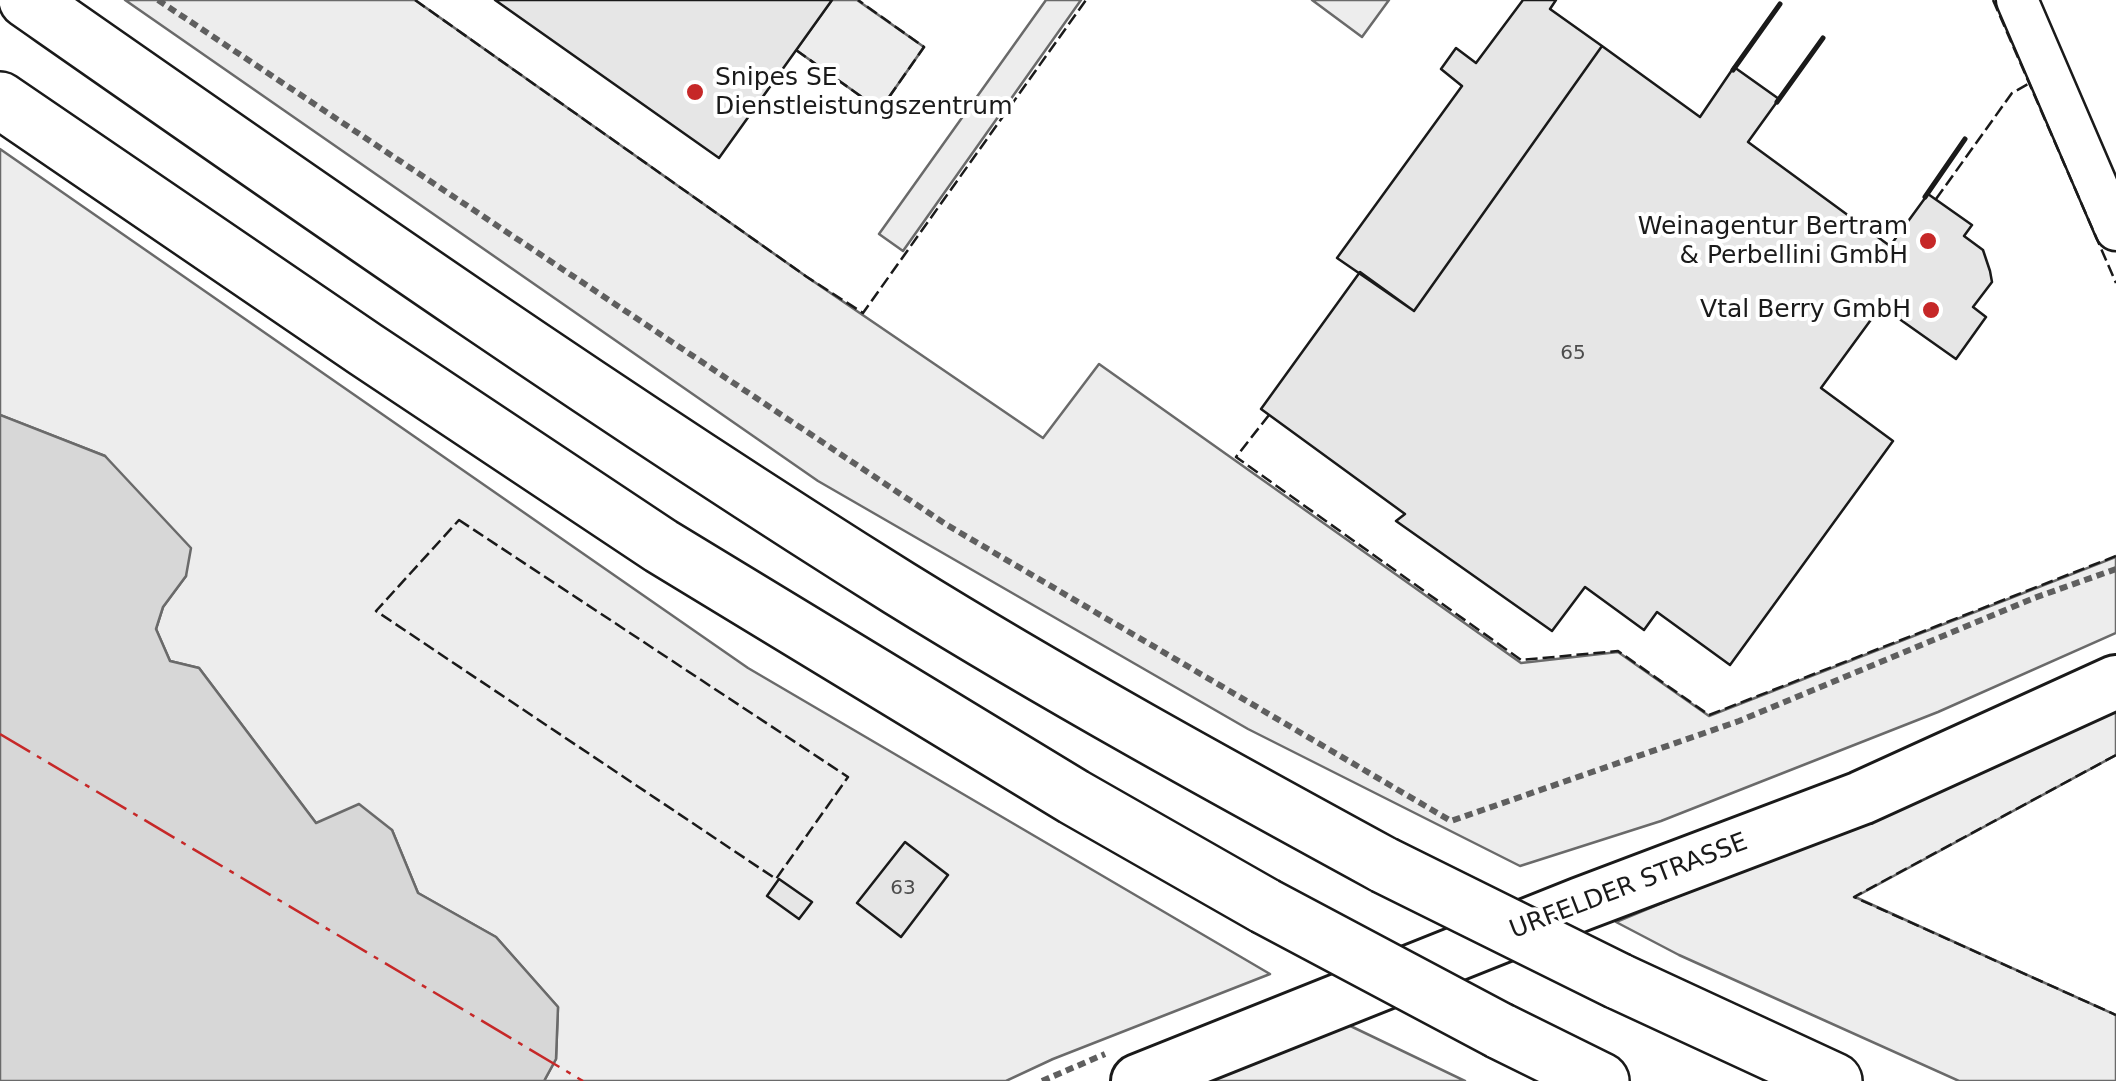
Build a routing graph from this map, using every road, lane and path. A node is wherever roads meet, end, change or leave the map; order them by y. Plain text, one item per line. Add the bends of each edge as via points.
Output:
1 (27, 0) edge
2 (158, 0) edge
3 (2017, 0) edge
4 (0, 100) edge
5 (2116, 230) edge
6 (2116, 569) edge
7 (2116, 682) edge
8 (1138, 1081) edge
9 (1601, 1081) edge
10 (1834, 1081) edge

1 - 10 highway, bridge via 419,274 902,590 1384,866
2 - 6 path via 947,526 1451,821 1740,722
3 - 5 street
4 - 9 highway, bridge via 661,546 1074,798
7 - 8 main road, URFELDER STRASSE via 1861,798

